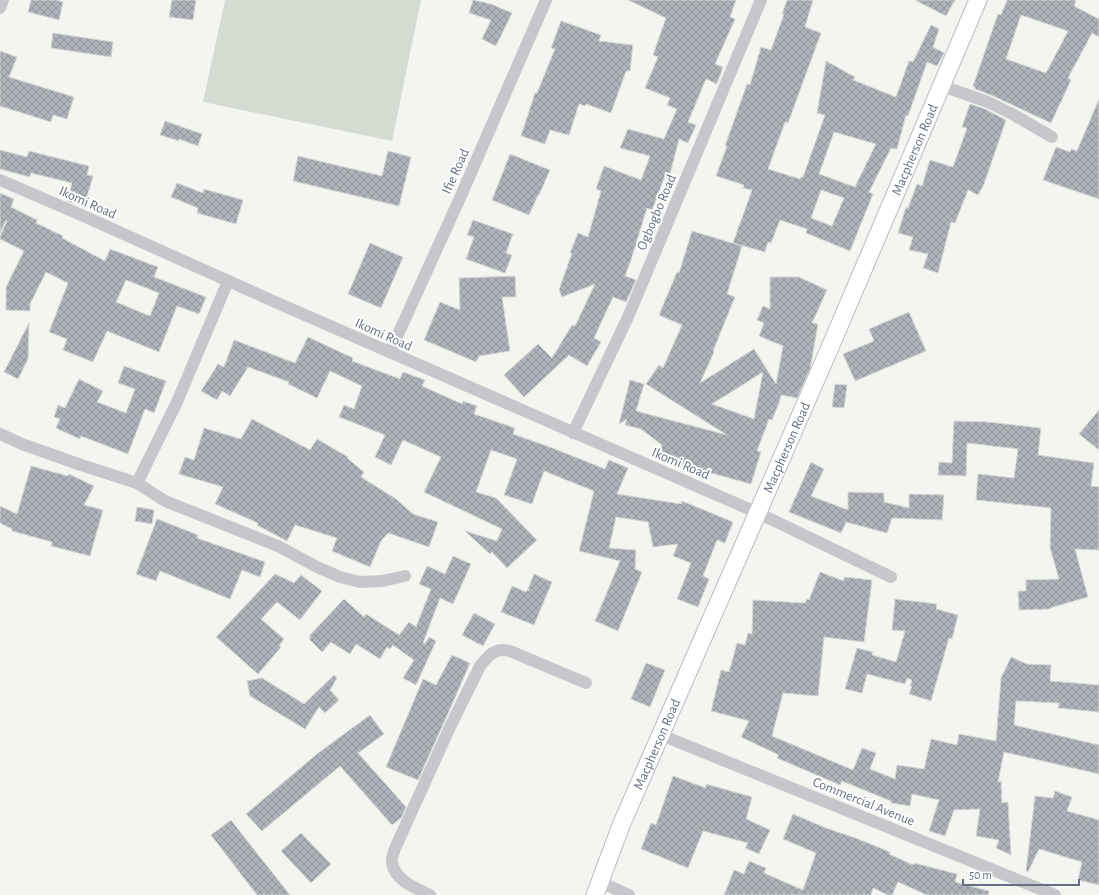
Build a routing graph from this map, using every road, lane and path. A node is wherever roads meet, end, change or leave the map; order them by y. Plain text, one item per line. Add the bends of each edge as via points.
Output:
1 (3, 0) edge
2 (546, 0) edge
3 (761, 0) edge
4 (978, 0) edge
5 (0, 8) edge
6 (942, 86) junction
7 (1052, 137) dead end
8 (0, 180) edge
9 (228, 281) junction
10 (390, 352) junction
11 (574, 433) junction
12 (0, 434) edge
13 (137, 483) junction
14 (758, 513) junction
15 (405, 576) dead end
16 (891, 577) dead end
17 (586, 684) dead end
18 (661, 735) junction
19 (598, 889) edge
20 (430, 895) edge
21 (629, 895) edge
22 (1055, 895) edge

1 - 5 street
2 - 10 street, Ifie Road
3 - 11 street, Ogbogbo Road via 628,317
4 - 6 street, Macpherson Road
6 - 7 street via 988,102
6 - 14 street, Macpherson Road
8 - 9 street, Ikomi Road
9 - 10 street, Ikomi Road
9 - 13 street via 177,402
10 - 11 street, Ikomi Road
11 - 14 street, Ikomi Road
12 - 13 street via 22,444
13 - 15 street via 165,501 278,546 340,577 360,582
14 - 16 street, Ikomi Road
14 - 18 street, Macpherson Road
17 - 20 street via 510,651 497,650 480,666 446,734 396,844 392,859 396,873 403,880
18 - 19 street, Macpherson Road via 622,823
18 - 22 street, Commercial Avenue
19 - 21 street

